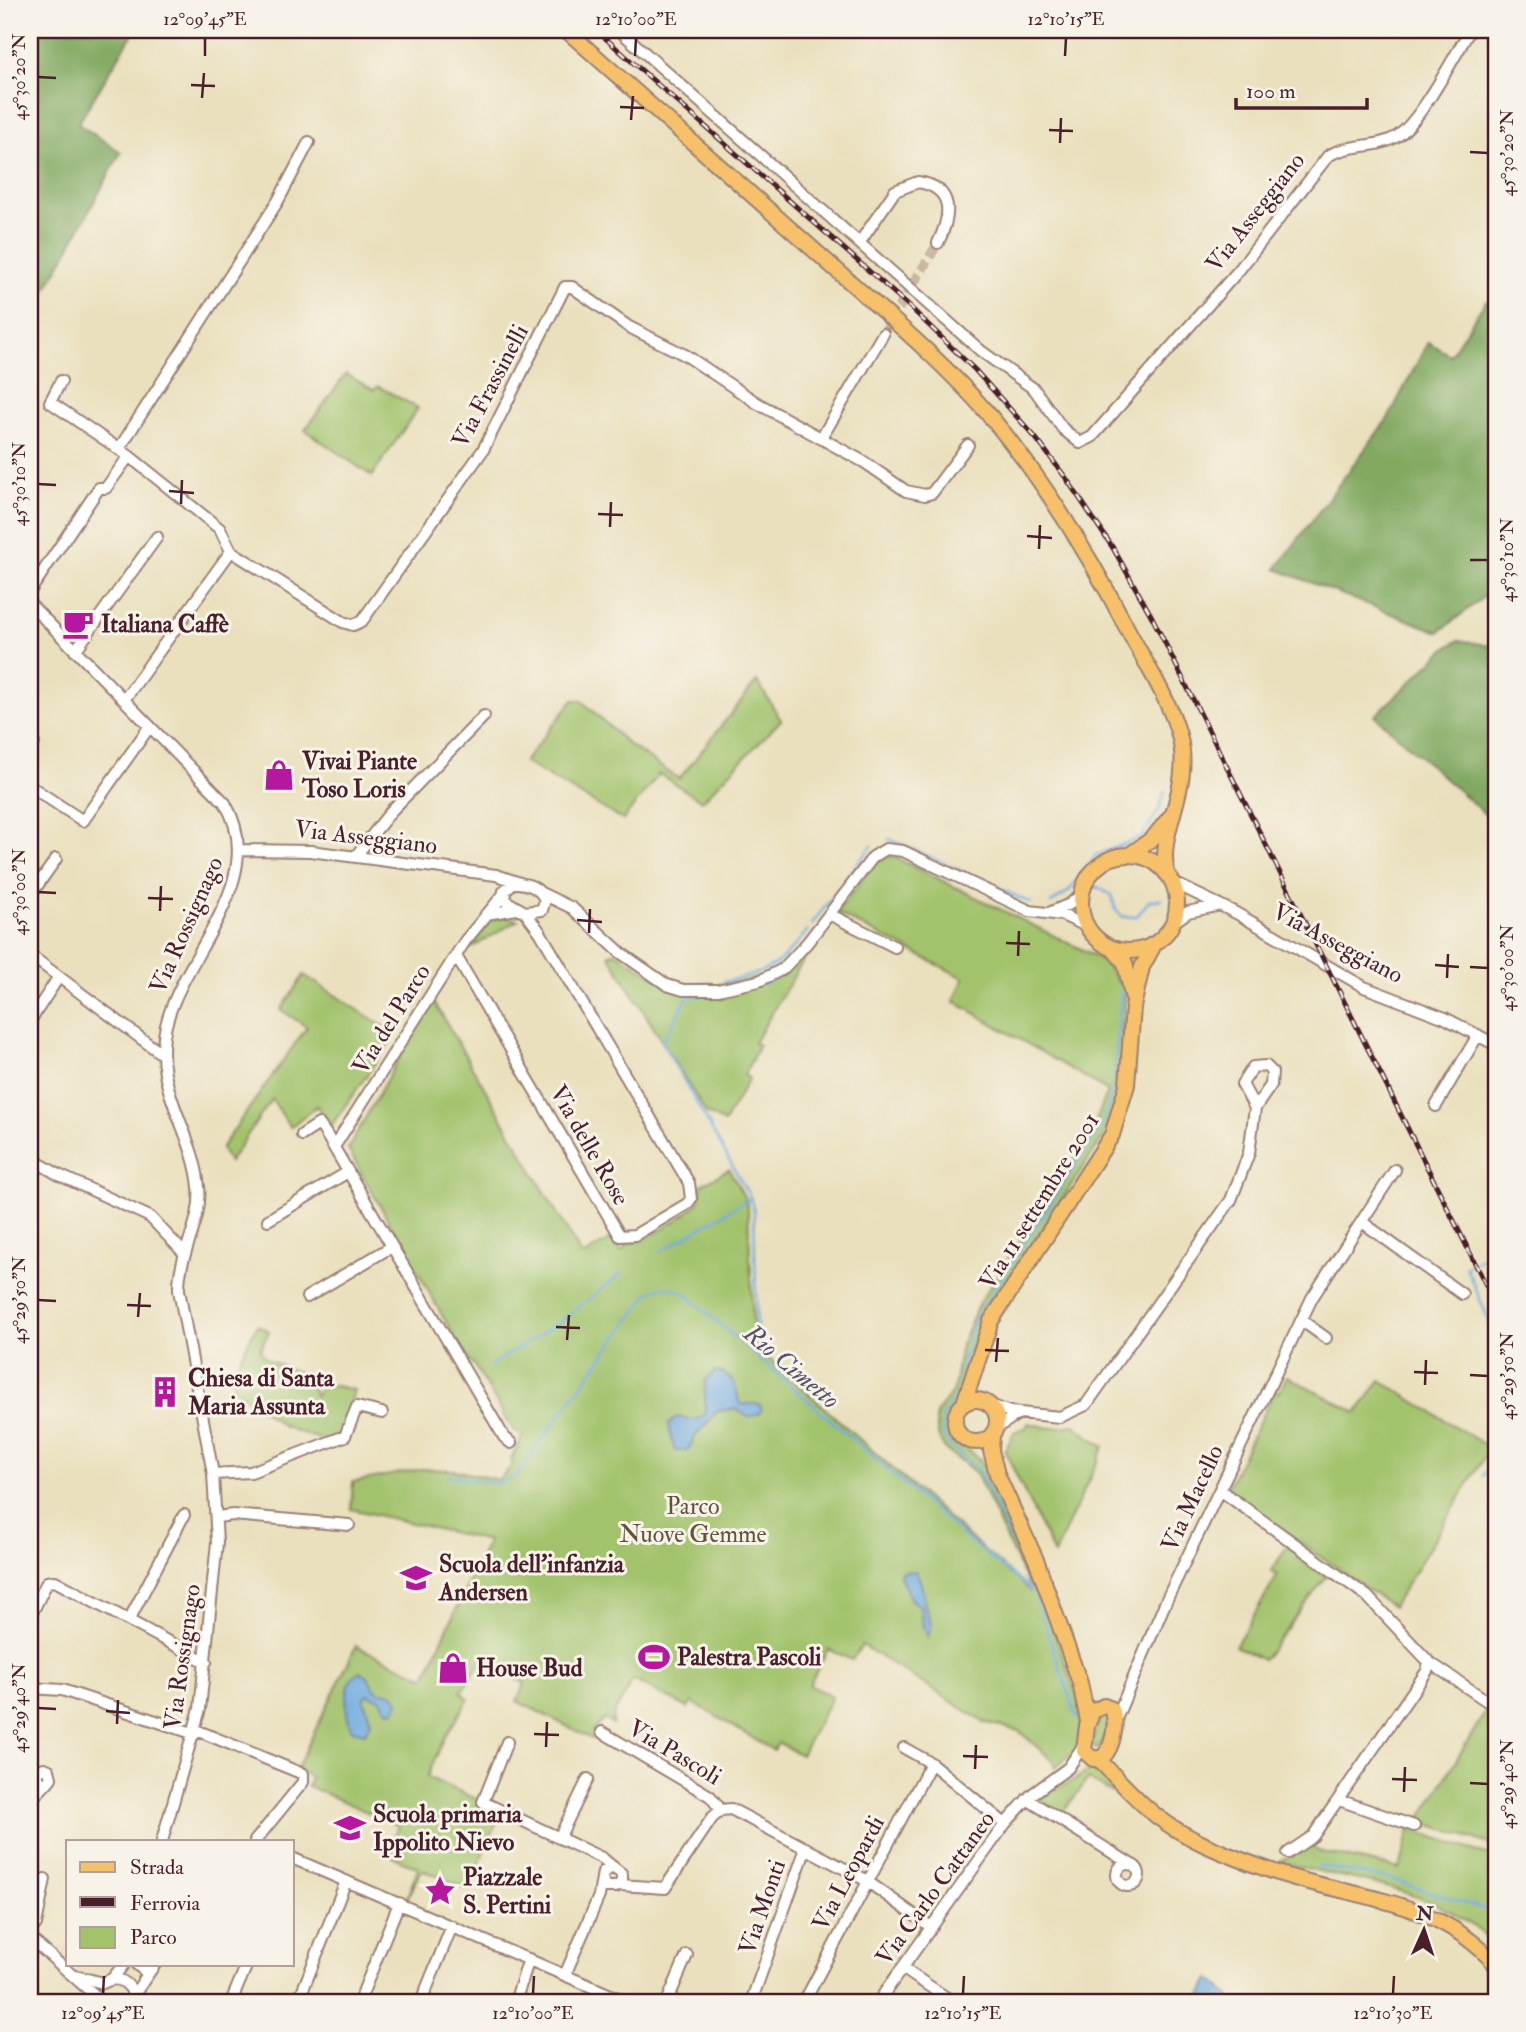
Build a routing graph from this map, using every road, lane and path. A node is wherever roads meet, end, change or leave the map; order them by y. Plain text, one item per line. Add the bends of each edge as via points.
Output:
1 (566, 30) edge
2 (619, 30) edge
3 (1470, 30) edge
4 (309, 142) dead end
5 (860, 242) junction
6 (938, 243) tunnel mouth
7 (883, 334) tunnel mouth
8 (61, 381) dead end
9 (822, 437) junction
10 (968, 444) dead end
11 (124, 453) junction
12 (157, 537) dead end
13 (231, 551) junction
14 (30, 591) edge
15 (32, 610) edge
16 (75, 651) junction
17 (124, 700) junction
18 (484, 716) dead end
19 (150, 726) junction
20 (30, 786) edge
21 (1175, 810) junction
22 (240, 850) junction
23 (1129, 855) junction
24 (355, 857) junction
25 (56, 859) dead end
26 (486, 875) junction
27 (1170, 878) junction
28 (520, 883) junction
29 (504, 893) junction
30 (541, 893) junction
31 (1082, 894) junction
32 (30, 896) edge
33 (1216, 906) junction
34 (543, 908) junction
35 (521, 911) junction
36 (1045, 913) junction
37 (829, 914) junction
38 (486, 915) junction
39 (1174, 922) junction
40 (1088, 926) junction
41 (597, 931) junction
42 (540, 932) junction
43 (1154, 945) junction
44 (895, 947) dead end
45 (1111, 947) junction
46 (30, 955) edge
47 (456, 956) junction
48 (58, 978) junction
49 (1133, 1007) junction
50 (30, 1021) edge
51 (166, 1028) junction
52 (138, 1035) junction
53 (1478, 1035) junction
54 (1496, 1045) edge
55 (163, 1055) junction
56 (1436, 1106) dead end
57 (1255, 1108) dead end
58 (302, 1135) dead end
59 (334, 1147) junction
60 (30, 1158) edge
61 (1395, 1170) dead end
62 (348, 1172) junction
63 (268, 1220) dead end
64 (1362, 1222) junction
65 (391, 1247) junction
66 (184, 1253) junction
67 (1462, 1294) dead end
68 (307, 1297) dead end
69 (1301, 1320) junction
70 (1326, 1338) dead end
71 (974, 1374) junction
72 (987, 1403) junction
73 (964, 1404) junction
74 (1020, 1412) junction
75 (382, 1413) dead end
76 (994, 1431) junction
77 (973, 1441) junction
78 (511, 1443) dead end
79 (214, 1474) junction
80 (997, 1474) junction
81 (1220, 1490) junction
82 (184, 1515) dead end
83 (217, 1517) junction
84 (349, 1525) dead end
85 (30, 1617) edge
86 (129, 1620) junction
87 (206, 1662) junction
88 (1429, 1662) junction
89 (1080, 1683) junction
90 (30, 1688) edge
91 (1496, 1707) edge
92 (1108, 1711) junction
93 (1088, 1721) junction
94 (195, 1732) junction
95 (602, 1732) dead end
96 (507, 1742) dead end
97 (904, 1748) dead end
98 (1110, 1748) junction
99 (1090, 1754) junction
100 (931, 1763) junction
101 (588, 1779) dead end
102 (1124, 1783) junction
103 (44, 1786) dead end
104 (1027, 1799) junction
105 (30, 1800) edge
106 (1339, 1800) junction
107 (721, 1810) junction
108 (1005, 1824) junction
109 (1414, 1826) dead end
110 (559, 1838) junction
111 (162, 1840) edge
112 (256, 1840) edge
113 (806, 1848) junction
114 (1288, 1853) dead end
115 (591, 1854) junction
116 (294, 1859) edge
117 (1124, 1863) dead end
118 (616, 1869) junction
119 (602, 1878) junction
120 (46, 1879) dead end
121 (346, 1881) junction
122 (867, 1881) junction
123 (615, 1887) junction
124 (657, 1890) junction
125 (599, 1896) junction
126 (399, 1903) junction
127 (452, 1926) junction
128 (931, 1927) junction
129 (30, 1931) edge
130 (30, 1938) edge
131 (687, 1955) dead end
132 (529, 1959) junction
133 (1496, 1965) edge
134 (122, 1966) edge
135 (123, 1966) edge
136 (137, 1966) edge
137 (153, 1966) edge
138 (246, 1966) edge
139 (902, 1968) junction
140 (70, 1974) junction
141 (565, 1975) junction
142 (144, 1977) junction
143 (108, 1981) junction
144 (130, 1991) edge
145 (600, 1997) edge
146 (98, 2000) edge
147 (231, 2002) edge
148 (298, 2002) edge
149 (359, 2002) edge
150 (421, 2002) edge
151 (515, 2002) edge
152 (627, 2002) edge
153 (667, 2002) edge
154 (751, 2002) edge
155 (804, 2002) edge
156 (878, 2002) edge
157 (953, 2002) edge

1 - 21 main road via 900,325 988,415 1026,462 1116,607 1176,726 1183,769
2 - 5 street
3 - 5 street, Via Asseggiano via 1405,130 1384,142 1350,146 1328,156 1186,332 1092,437 1080,443 1063,429 1034,389 981,351
4 - 11 street via 278,201
5 - 6 street via 895,191 918,182 937,189 946,202 949,217
7 - 9 street
8 - 11 street via 50,402
9 - 10 street, Via Frassinelli via 906,491 925,495 938,487
9 - 13 street, Via Frassinelli via 757,403 687,356 629,327 572,287 565,287 483,450 362,621 353,625 343,622
11 - 13 street, Via Frassinelli via 220,530
11 - 14 street via 106,488 99,488
12 - 16 street
13 - 17 street
15 - 16 street, Via Rossignago
16 - 17 street, Via Rossignago
17 - 19 street, Via Rossignago
18 - 24 street via 392,810
19 - 20 street via 83,821
19 - 22 street, Via Rossignago via 225,803
21 - 23 main road via 1153,838
21 - 27 main road via 1165,864
22 - 24 street, Via Asseggiano
22 - 51 street, Via Rossignago via 232,885 176,997
23 - 27 main road, Via Asseggiano via 1150,860
23 - 31 main road via 1094,871
24 - 26 street, Via Asseggiano
25 - 32 street
26 - 28 street, Via Asseggiano
26 - 29 street
27 - 33 street, Via Asseggiano
27 - 39 main road via 1177,906
28 - 29 street via 513,883
28 - 30 street, Via Asseggiano
29 - 35 street
29 - 38 street, Via del Parco
30 - 34 street
30 - 41 street, Via Asseggiano via 572,908
31 - 36 street
31 - 40 main road
33 - 39 street via 1188,912
33 - 53 street, Via Asseggiano via 1364,987
34 - 35 street, Via Asseggiano
34 - 41 street, Via Asseggiano via 562,907
34 - 42 street
35 - 38 street
35 - 42 street, Via delle Rose
36 - 37 street, Via Asseggiano via 1030,911 895,849 886,849 873,857
36 - 40 street, Via Asseggiano
37 - 41 street, Via Asseggiano via 778,972 718,990 667,985
37 - 44 street
38 - 47 street, Via del Parco
39 - 43 main road
40 - 45 main road, Via Asseggiano via 1097,939
42 - 47 street, Via delle Rose via 689,1183 691,1199 687,1204 635,1235 620,1236 615,1229
43 - 45 main road via 1128,951
43 - 49 main road, Via 11 settembre 2001 via 1142,967
45 - 49 main road, Via 11 settembre 2001 via 1129,972
46 - 48 street
47 - 59 street, Via del Parco
48 - 50 street
48 - 52 street
49 - 71 main road, Via 11 settembre 2001 via 1127,1085 1112,1135 990,1321
51 - 52 street
51 - 55 street, Via Rossignago
52 - 55 street
53 - 54 street, Via Asseggiano
53 - 56 street
55 - 66 street, Via Rossignago via 166,1081 199,1184 199,1207
57 - 74 street via 1249,1153 1231,1200 1093,1396 1065,1416
58 - 59 street via 319,1125
59 - 62 street
60 - 66 street via 150,1217
61 - 64 street, Via Macello
62 - 63 street
62 - 65 street
64 - 67 street
64 - 69 street, Via Macello
65 - 68 street
65 - 78 street
66 - 79 street, Via Rossignago via 178,1280 180,1306
69 - 70 street
69 - 81 street, Via Macello
71 - 72 main road, Via 11 settembre 2001
71 - 73 main road, Via 11 settembre 2001
72 - 73 main road
72 - 74 street
72 - 76 main road, Via 11 settembre 2001 via 996,1416
73 - 77 main road, Via 11 settembre 2001 via 956,1425 962,1436
74 - 76 street
75 - 79 street via 357,1407 345,1436 251,1472
76 - 77 main road via 984,1440
76 - 80 main road, Via 11 settembre 2001 via 991,1451
77 - 80 main road, Via 11 settembre 2001
79 - 83 street, Via Rossignago
80 - 89 main road, Via 11 settembre 2001 via 1028,1537
81 - 88 street via 1367,1596
81 - 92 street, Via Macello via 1123,1695
82 - 86 street
83 - 84 street
83 - 87 street, Via Rossignago
85 - 86 street via 47,1582 54,1581
86 - 87 street
87 - 94 street, Via Rossignago
88 - 91 street
88 - 106 street
89 - 92 main road, Via 11 settembre 2001
89 - 93 main road, Via 11 settembre 2001
90 - 94 street via 62,1689
92 - 93 main road, Via 11 settembre 2001 via 1091,1714
92 - 98 main road
93 - 99 main road, Via 11 settembre 2001
94 - 111 street, Via Rossignago
94 - 112 street via 303,1774 303,1782
95 - 107 street, Via Pascoli via 710,1796
96 - 110 street via 483,1802
97 - 100 street
98 - 99 main road via 1107,1754
98 - 102 main road
99 - 102 main road
99 - 104 street, Via Carlo Cattaneo
100 - 108 street
100 - 122 street, Via Leopardi
101 - 110 street
102 - 133 main road via 1147,1809 1180,1832 1277,1873 1430,1914 1466,1934
103 - 105 street
104 - 108 street, Via Carlo Cattaneo
104 - 117 street, Via Carlo Cattaneo
106 - 109 street
106 - 114 street via 1313,1836
107 - 113 street, Via Pascoli via 737,1811
107 - 124 street, Via Pascoli via 670,1883
108 - 128 street, Via Carlo Cattaneo
110 - 115 street
113 - 122 street, Via Monti
113 - 154 street, Via Monti
115 - 118 street
115 - 119 street via 599,1862
116 - 121 street
118 - 119 street via 606,1869
118 - 123 street via 623,1878
118 - 124 street
119 - 123 street
119 - 125 street
120 - 129 street via 36,1924
121 - 126 street
121 - 148 street
122 - 128 street, Via Monti
122 - 155 street, Via Leopardi
123 - 124 street
123 - 125 street
125 - 141 street
126 - 127 street
126 - 149 street
127 - 132 street
127 - 150 street
128 - 139 street, Via Carlo Cattaneo
130 - 140 street
131 - 153 street
132 - 141 street
132 - 151 street
134 - 143 street
135 - 144 street
136 - 142 street
137 - 142 street
138 - 147 street
139 - 156 street, Via Carlo Cattaneo
139 - 157 street
140 - 143 street
140 - 146 street
141 - 145 street
142 - 144 street
143 - 144 street
143 - 146 street
145 - 152 street

